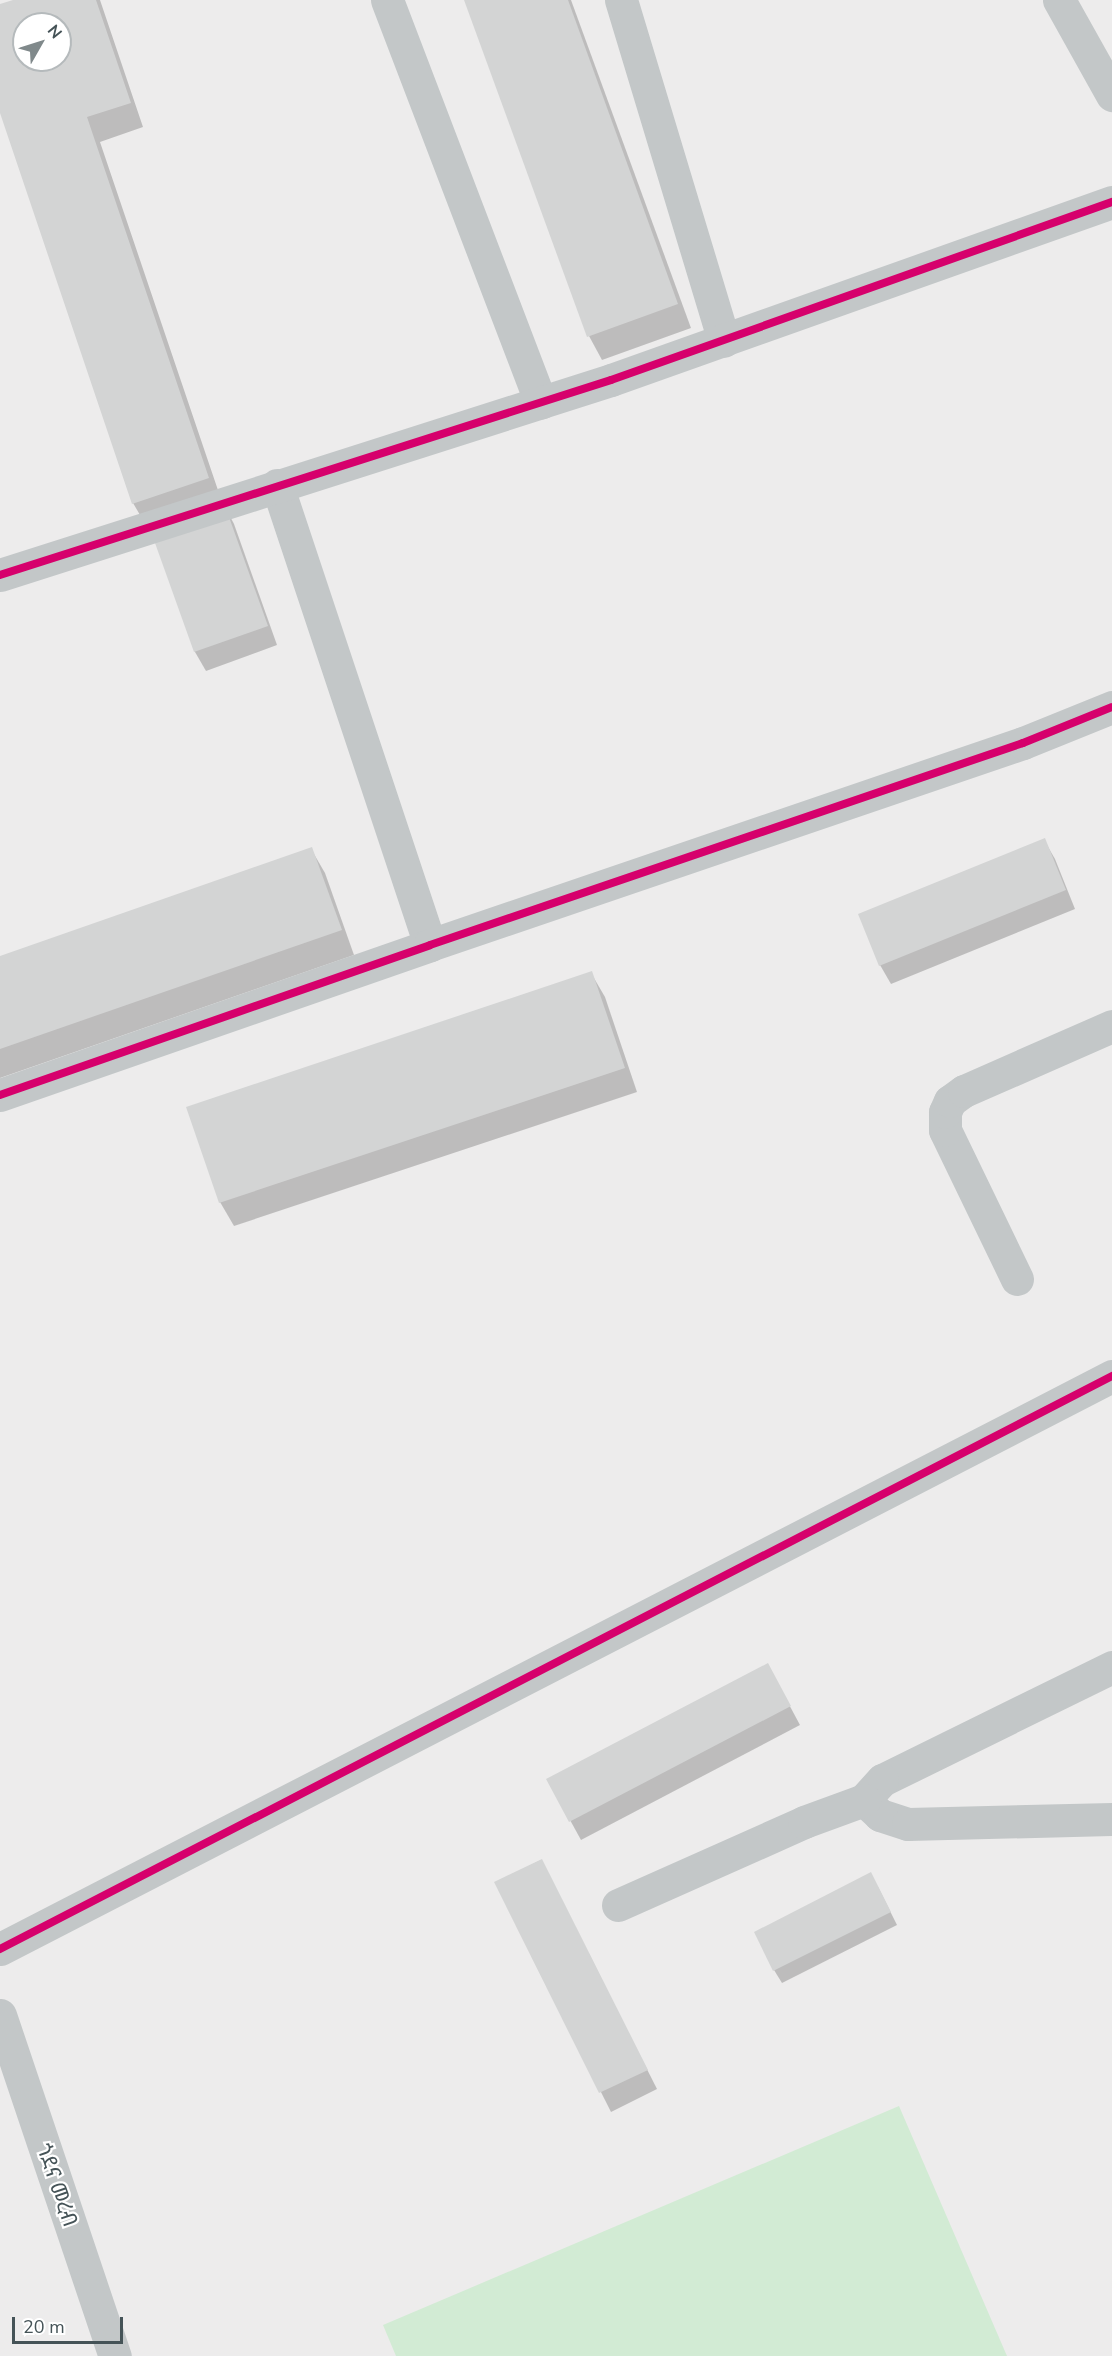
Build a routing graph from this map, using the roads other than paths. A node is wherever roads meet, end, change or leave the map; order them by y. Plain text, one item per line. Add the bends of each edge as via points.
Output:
1 (387, 0) edge
2 (621, 0) edge
3 (1059, 0) edge
4 (1112, 95) edge
5 (1112, 202) edge
6 (724, 341) junction
7 (541, 403) junction
8 (277, 485) junction
9 (0, 575) edge
10 (1112, 707) edge
11 (430, 945) junction
12 (1112, 1026) edge
13 (0, 1095) edge
14 (1017, 1279) dead end
15 (1112, 1376) edge
16 (1112, 1667) edge
17 (864, 1800) junction
18 (1112, 1819) edge
19 (618, 1905) dead end
20 (0, 1949) edge
21 (0, 2014) edge
22 (114, 2356) edge

1 - 7 street
2 - 6 street
3 - 4 street
5 - 6 street
6 - 7 street
7 - 8 street
8 - 9 street
8 - 11 street
10 - 11 street via 1023,743
11 - 13 street
12 - 14 street via 964,1091 950,1101 945,1112 945,1130
15 - 20 street
16 - 17 street via 882,1780
17 - 18 street via 880,1815 908,1824
17 - 19 street via 804,1822
21 - 22 street, ጎደና መረብ

